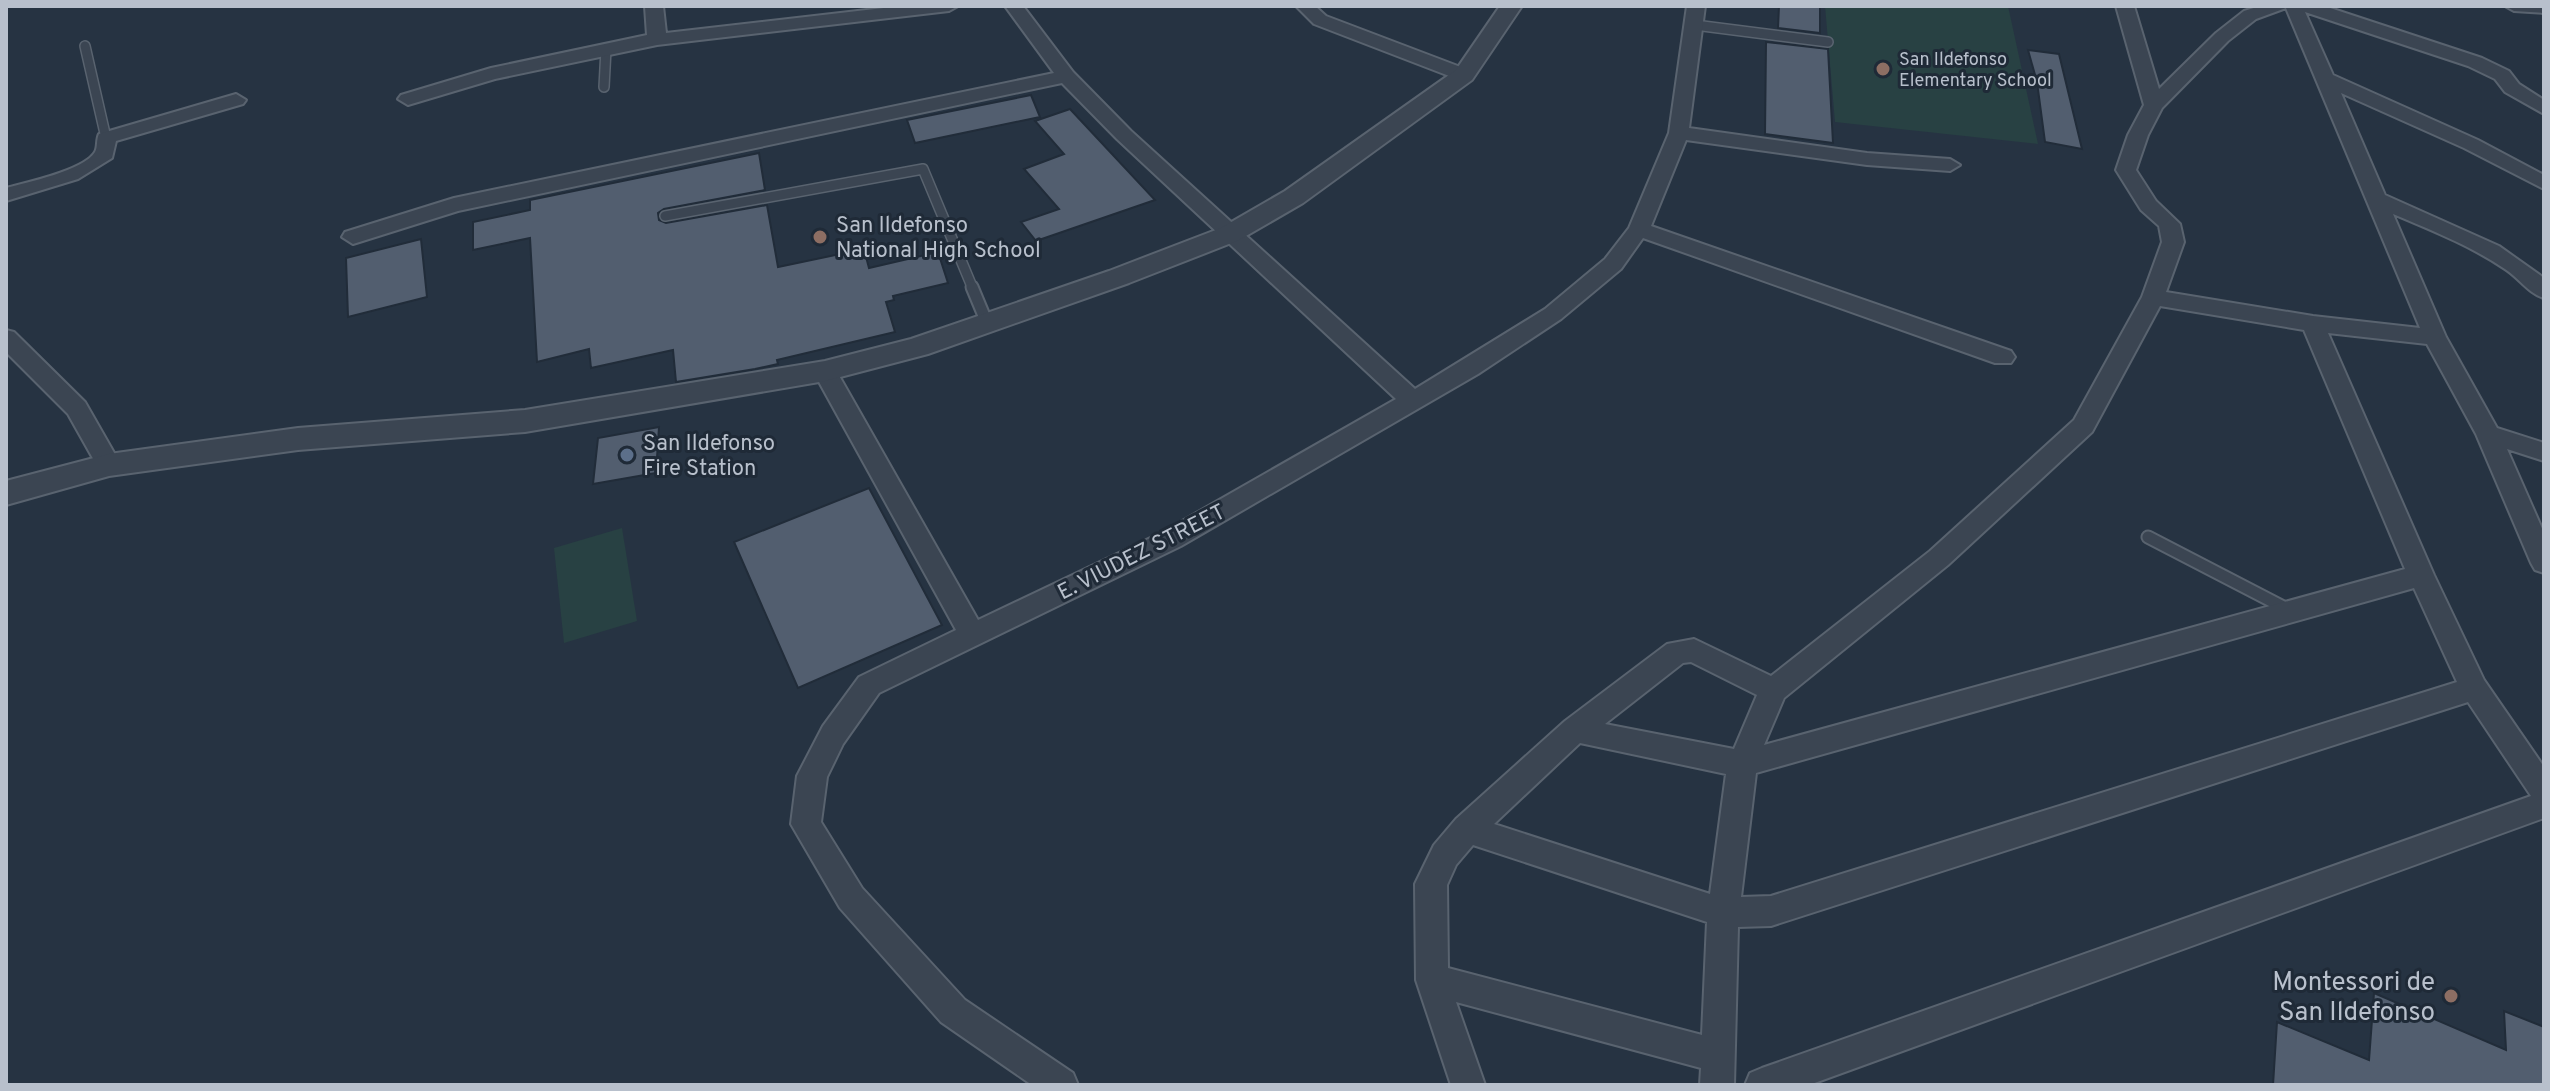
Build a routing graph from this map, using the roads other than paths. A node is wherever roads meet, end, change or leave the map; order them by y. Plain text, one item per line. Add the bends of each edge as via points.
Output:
1 (654, 6) edge
2 (949, 6) edge
3 (1014, 6) edge
4 (1305, 6) edge
5 (1511, 6) edge
6 (2125, 6) edge
7 (2278, 6) edge
8 (2294, 6) edge
9 (2306, 6) edge
10 (2514, 6) edge
11 (2544, 8) edge
12 (1696, 16) edge
13 (657, 39) junction
14 (1828, 42) dead end
15 (85, 46) dead end
16 (606, 49) junction
17 (1464, 75) junction
18 (1066, 76) junction
19 (2323, 78) junction
20 (604, 87) dead end
21 (408, 99) dead end
22 (236, 100) dead end
23 (2154, 105) junction
24 (2544, 108) edge
25 (1679, 133) junction
26 (106, 138) junction
27 (1950, 165) dead end
28 (2544, 183) edge
29 (6, 195) edge
30 (2379, 200) junction
31 (665, 216) dead end
32 (1639, 229) junction
33 (1230, 234) junction
34 (353, 237) dead end
35 (2544, 291) edge
36 (2153, 297) junction
37 (987, 323) junction
38 (2313, 324) junction
39 (2435, 337) junction
40 (6, 338) edge
41 (2003, 357) dead end
42 (825, 371) junction
43 (1412, 400) junction
44 (2488, 434) junction
45 (2544, 452) edge
46 (109, 465) junction
47 (6, 493) edge
48 (2148, 537) dead end
49 (2544, 563) edge
50 (2421, 575) junction
51 (2292, 611) junction
52 (973, 636) junction
53 (2474, 688) junction
54 (1773, 690) junction
55 (1575, 730) junction
56 (1742, 764) junction
57 (2544, 791) edge
58 (2544, 805) edge
59 (1467, 829) junction
60 (1723, 913) junction
61 (1432, 980) junction
62 (1717, 1070) edge
63 (1061, 1085) edge
64 (1468, 1085) edge
65 (1762, 1085) edge

1 - 13 street
2 - 13 street
3 - 18 street
4 - 17 street via 1320,20
5 - 17 street
6 - 23 street
7 - 23 street via 2250,15 2222,37
8 - 19 street
9 - 24 street via 2475,62 2502,75 2512,88
10 - 11 street
12 - 14 lane
12 - 25 street, E. VIUDEZ STREET
13 - 16 street
15 - 26 lane
16 - 20 lane
16 - 21 street
17 - 33 street via 1294,197
18 - 33 street
18 - 34 street via 454,205
19 - 28 street
19 - 30 street
22 - 26 street
23 - 36 street via 2114,171 2169,224 2173,242
25 - 27 street
25 - 32 street, E. VIUDEZ STREET
26 - 29 street via 105,154 95,163
30 - 35 street via 2499,255
30 - 39 street
31 - 37 lane via 923,169
32 - 41 street
32 - 43 street, E. VIUDEZ STREET via 1613,264 1553,314
33 - 37 street
33 - 43 street
36 - 38 street
36 - 54 street via 2083,426 1939,558
37 - 42 street
38 - 39 street
38 - 50 street
39 - 44 street
40 - 46 street via 77,408
42 - 46 street via 525,421 298,439
42 - 52 street
43 - 52 street, E. VIUDEZ STREET via 1172,539
44 - 45 street
44 - 49 street
46 - 47 street
48 - 51 lane
50 - 51 street
50 - 53 street
51 - 56 street
52 - 63 street, E. VIUDEZ STREET via 869,685 812,776 806,824 851,898 953,1011
53 - 57 street
53 - 60 street via 1771,911
54 - 55 street via 1694,650 1677,652
54 - 56 street
55 - 56 street
55 - 59 street
56 - 60 street
58 - 65 street
59 - 60 street
59 - 61 street via 1445,855 1431,884
60 - 62 street
61 - 62 street
61 - 64 street

